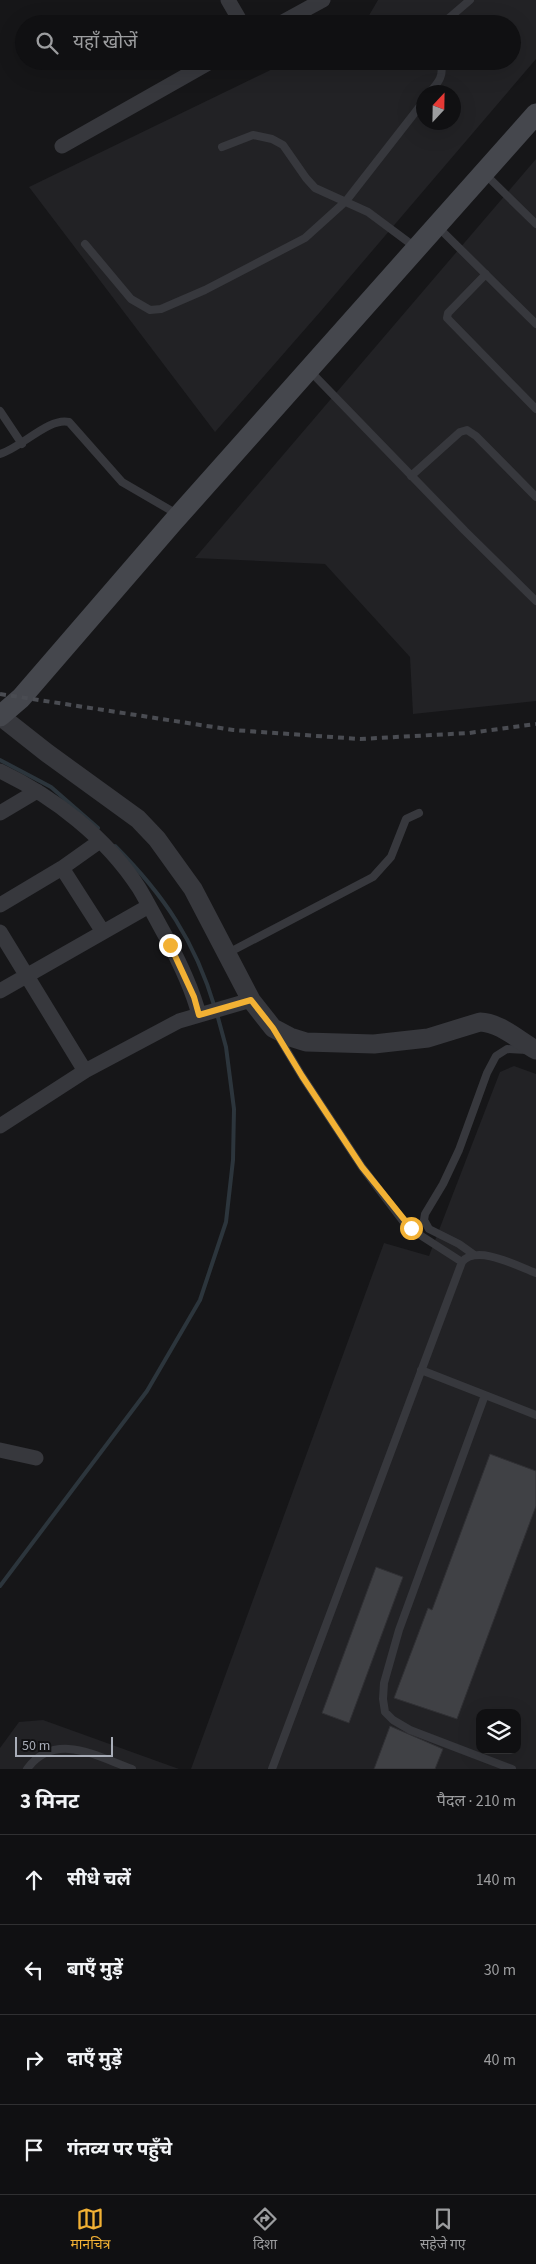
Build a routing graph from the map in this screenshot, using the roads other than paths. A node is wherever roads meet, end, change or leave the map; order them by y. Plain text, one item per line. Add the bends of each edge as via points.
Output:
1 (228, 0) edge
2 (322, 0) edge
3 (470, 0) edge
4 (237, 15) edge
5 (295, 15) edge
6 (452, 15) edge
7 (196, 70) edge
8 (441, 70) edge
9 (436, 85) edge
10 (416, 111) edge
11 (536, 114) edge
12 (62, 146) dead end
13 (222, 147) dead end
14 (484, 173) junction
15 (346, 201) junction
16 (536, 224) edge
17 (436, 226) junction
18 (85, 244) dead end
19 (417, 248) junction
20 (486, 274) junction
21 (536, 324) edge
22 (309, 370) junction
23 (536, 409) edge
24 (0, 411) edge
25 (22, 444) junction
26 (0, 454) edge
27 (412, 476) junction
28 (536, 496) edge
29 (179, 515) junction
30 (536, 600) edge
31 (0, 716) edge
32 (0, 771) edge
33 (37, 791) junction
34 (419, 813) dead end
35 (0, 814) edge
36 (100, 841) junction
37 (62, 868) junction
38 (0, 905) edge
39 (149, 906) junction
40 (0, 932) edge
41 (102, 932) junction
42 (226, 954) junction
43 (27, 976) junction
44 (0, 992) edge
45 (251, 1000) junction
46 (203, 1014) junction
47 (273, 1028) junction
48 (536, 1051) edge
49 (85, 1071) junction
50 (0, 1126) edge
51 (473, 1254) junction
52 (462, 1262) junction
53 (536, 1273) edge
54 (422, 1370) junction
55 (485, 1395) junction
56 (536, 1415) edge
57 (0, 1450) edge
58 (36, 1458) dead end
59 (27, 1769) edge
60 (132, 1769) edge
61 (272, 1769) edge
62 (512, 1769) edge

1 - 4 street
2 - 5 street
3 - 6 lane
7 - 12 street
8 - 9 lane
10 - 15 lane
11 - 14 main road
13 - 15 lane via 253,135 272,139 283,145 315,188
14 - 16 lane
14 - 17 main road
15 - 18 lane via 296,244 161,310 150,310 131,299
15 - 19 lane via 368,212
17 - 19 main road
17 - 20 lane
19 - 22 main road
20 - 21 lane
20 - 23 lane via 448,312 447,318
22 - 27 lane
22 - 29 main road
24 - 25 lane
25 - 26 lane
25 - 29 lane via 56,421 69,422 122,482
27 - 28 lane via 460,432 467,430
27 - 30 lane
29 - 31 main road via 21,698
31 - 42 street via 138,819 157,839 193,890
32 - 33 street
33 - 35 street
33 - 36 street
34 - 42 lane via 406,819 391,857 373,877
36 - 37 street
36 - 39 street via 138,887
37 - 38 street
37 - 41 street
39 - 41 street
39 - 46 street
40 - 43 street
41 - 43 street
42 - 45 street
43 - 44 street
43 - 49 street
45 - 46 street
45 - 47 street
46 - 49 street via 179,1021
47 - 48 street via 306,1042 374,1044 428,1038 487,1022
47 - 52 lane via 362,1167 398,1214 420,1235
48 - 51 lane via 507,1049 496,1056 459,1150 425,1214 424,1220 429,1229
49 - 50 street
51 - 52 lane
51 - 53 lane
52 - 54 lane
54 - 55 lane
54 - 61 lane
55 - 56 lane
55 - 62 lane via 400,1630 384,1683 383,1699 385,1712 410,1730
57 - 58 street
59 - 60 lane via 50,1750 67,1747

